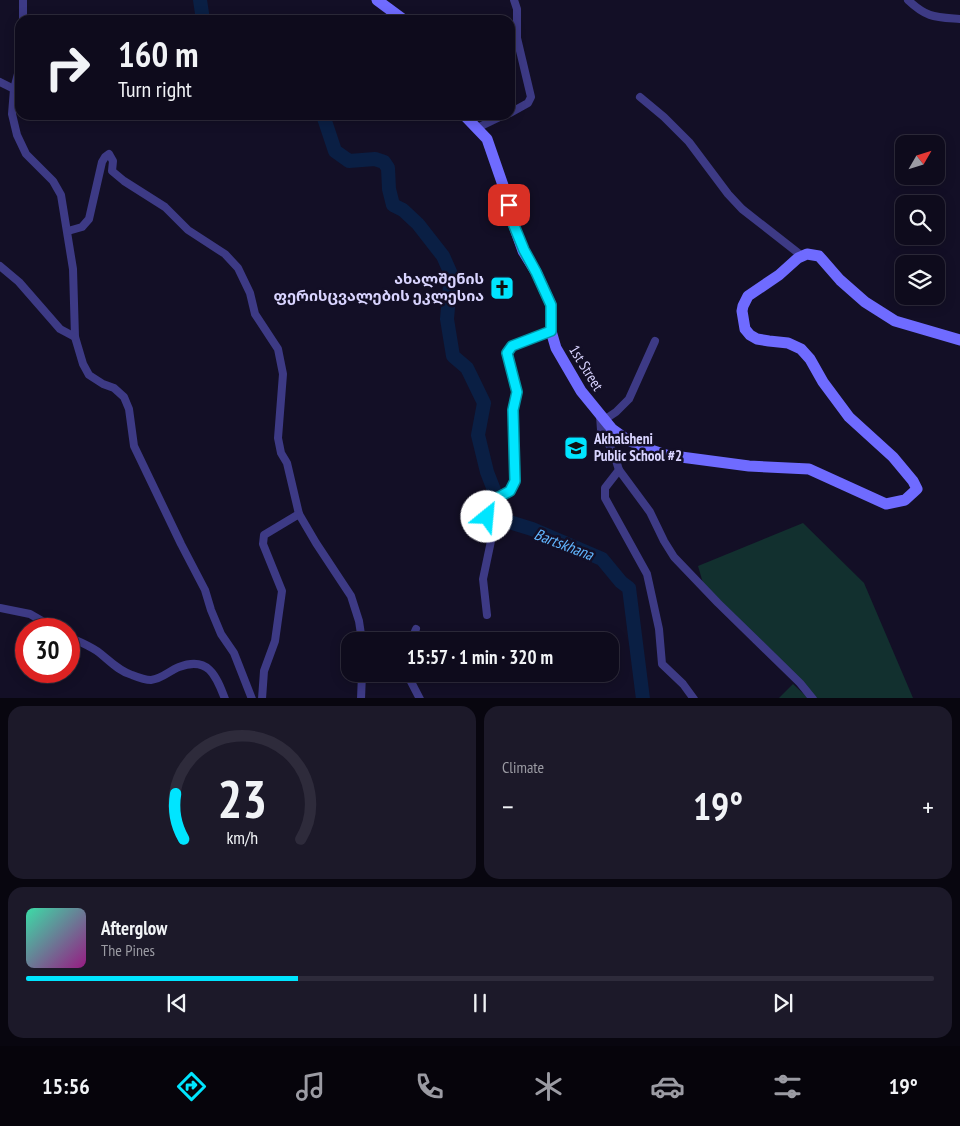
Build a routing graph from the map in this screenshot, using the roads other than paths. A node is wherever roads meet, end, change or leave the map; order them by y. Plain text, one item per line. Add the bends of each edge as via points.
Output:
1 (23, 0) edge
2 (377, 0) edge
3 (518, 0) edge
4 (908, 0) edge
5 (23, 15) edge
6 (397, 15) edge
7 (960, 19) edge
8 (0, 82) edge
9 (15, 85) edge
10 (14, 89) junction
11 (640, 97) dead end
12 (515, 110) edge
13 (469, 120) edge
14 (494, 120) edge
15 (477, 128) junction
16 (68, 231) junction
17 (802, 256) junction
18 (0, 266) edge
19 (551, 331) junction
20 (75, 337) junction
21 (960, 340) edge
22 (655, 341) dead end
23 (602, 418) junction
24 (619, 470) junction
25 (299, 514) junction
26 (0, 608) edge
27 (487, 615) dead end
28 (37, 618) edge
29 (361, 632) edge
30 (80, 642) edge
31 (362, 682) edge
32 (411, 682) edge
33 (225, 698) edge
34 (252, 698) edge
35 (262, 698) edge
36 (362, 698) edge
37 (420, 698) edge
38 (694, 698) edge
39 (813, 698) edge

1 - 5 street
2 - 6 street
3 - 12 street via 517,38 531,97 528,103
4 - 7 street via 931,16
8 - 10 street
9 - 10 street
10 - 16 street via 12,114 17,135 26,154 53,181 61,195
11 - 17 street via 689,142 742,209
13 - 15 street, 1st Street
14 - 15 street
15 - 19 street, 1st Street via 487,139 513,223 551,305
16 - 20 street
16 - 25 street via 82,227 89,219 102,162 109,154 113,161 112,171 165,207 188,230 225,254 238,268 250,293 255,314 278,349 283,374 278,438
17 - 21 street via 819,256 865,302 896,321
17 - 23 street, 1st Street via 748,296 742,311 745,329 757,339 788,343 806,354 849,417 913,480 918,489 905,500 886,504 809,468 749,466 666,455 626,439
18 - 20 street via 19,282 60,329
19 - 23 street, 1st Street via 556,348 581,391
19 - 27 street via 512,346 507,353 517,392 513,410 516,472 510,491 486,504 491,540 483,579
20 - 34 street via 89,375 114,388 124,398 129,409 134,446 205,590 221,634 234,652
22 - 23 street via 628,399 616,412
23 - 24 street via 601,430
24 - 38 street via 605,488 606,498 647,574 659,629 662,664
24 - 39 street via 650,512 674,557
25 - 29 street via 351,596
25 - 35 street via 264,534 263,544 282,591 275,641 264,671
26 - 28 street
30 - 33 street via 98,651 129,675 150,680 187,665 205,666 212,671
31 - 36 street
32 - 37 street

